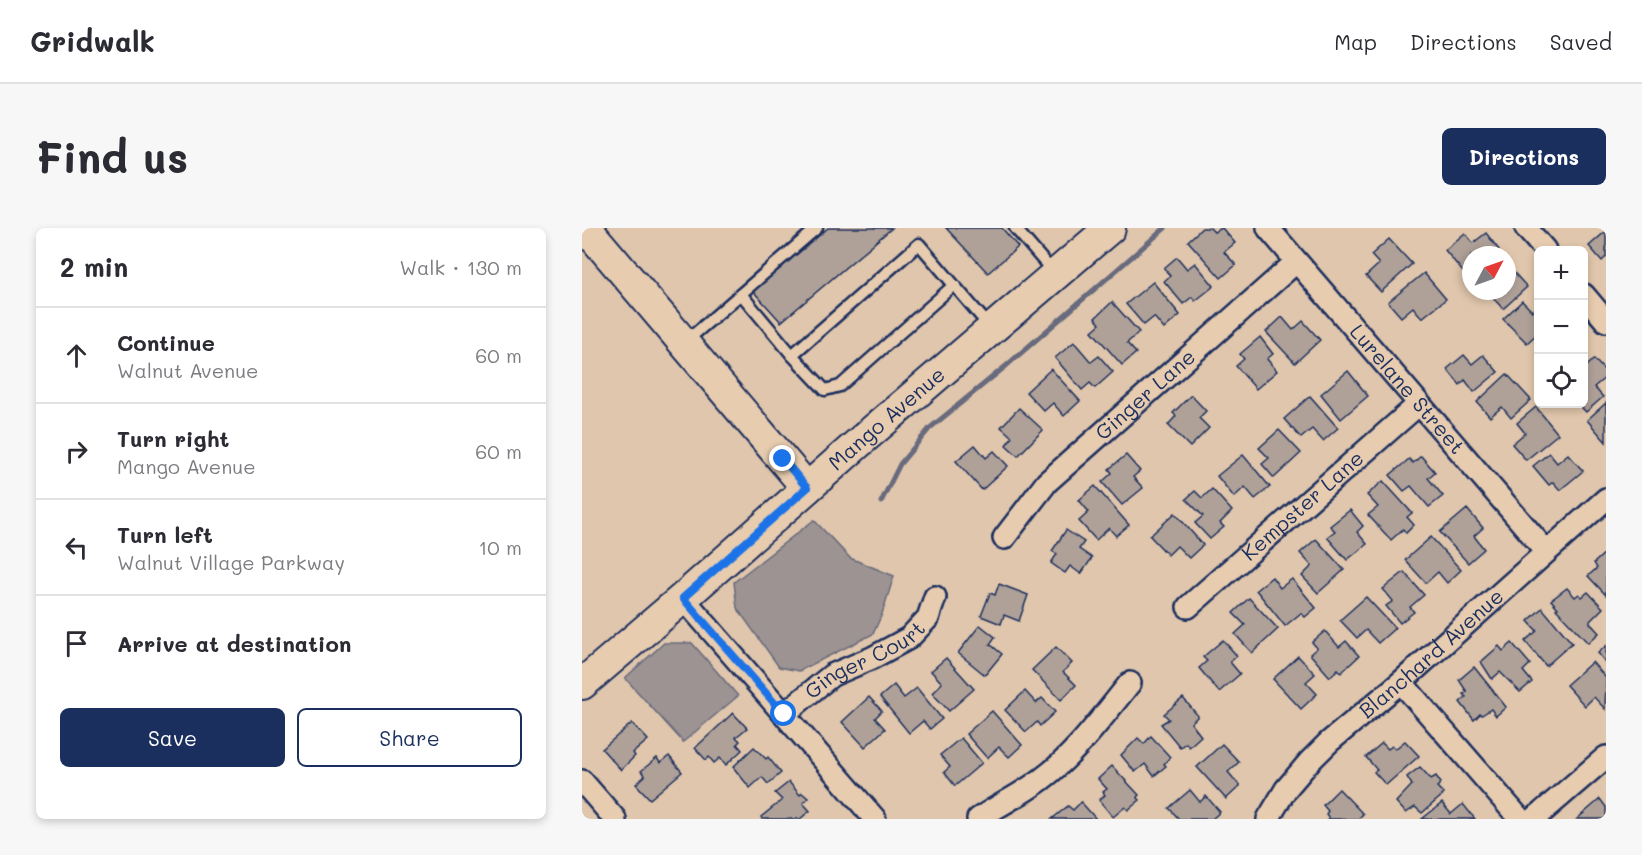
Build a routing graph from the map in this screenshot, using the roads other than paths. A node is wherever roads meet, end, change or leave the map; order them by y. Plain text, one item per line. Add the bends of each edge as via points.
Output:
1 (586, 228) edge
2 (817, 228) edge
3 (1015, 228) edge
4 (1110, 228) edge
5 (1268, 228) edge
6 (1526, 228) edge
7 (1542, 246) edge
8 (1296, 262) junction
9 (1056, 275) junction
10 (954, 285) junction
11 (741, 294) junction
12 (1588, 300) edge
13 (1606, 321) edge
14 (993, 330) junction
15 (684, 343) junction
16 (792, 355) junction
17 (1419, 404) junction
18 (807, 488) junction
19 (1606, 499) edge
20 (1004, 538) dead end
21 (1546, 551) junction
22 (935, 597) dead end
23 (683, 598) junction
24 (1188, 607) dead end
25 (1401, 682) junction
26 (1130, 683) dead end
27 (582, 684) edge
28 (784, 714) junction
29 (1606, 757) edge
30 (582, 781) edge
31 (615, 819) edge
32 (875, 819) edge
33 (978, 819) edge
34 (1268, 819) edge
35 (1520, 819) edge
36 (1534, 819) edge

1 - 15 street
2 - 11 lane
3 - 9 lane
4 - 9 street, Mango Avenue
5 - 8 street, Lurelane Street
6 - 7 street
8 - 17 street, Lurelane Street
8 - 20 street, Ginger Lane via 1047,482
9 - 14 street, Mango Avenue
10 - 14 lane
10 - 16 lane via 840,386 825,390
10 - 16 lane via 919,244
11 - 15 lane
11 - 16 lane
12 - 13 street
14 - 18 street, Mango Avenue
15 - 18 street
17 - 21 street, Lurelane Street
17 - 24 street, Kempster Lane
18 - 23 street, Mango Avenue
19 - 21 street, Blanchard Avenue
21 - 25 street, Blanchard Avenue
22 - 28 street, Ginger Court via 928,618 909,638 832,675
23 - 27 street, Mango Avenue
23 - 28 street
25 - 34 street, Blanchard Avenue via 1308,762
25 - 35 street
26 - 33 street via 1062,762 1041,780
28 - 32 street
29 - 36 street
30 - 31 street

